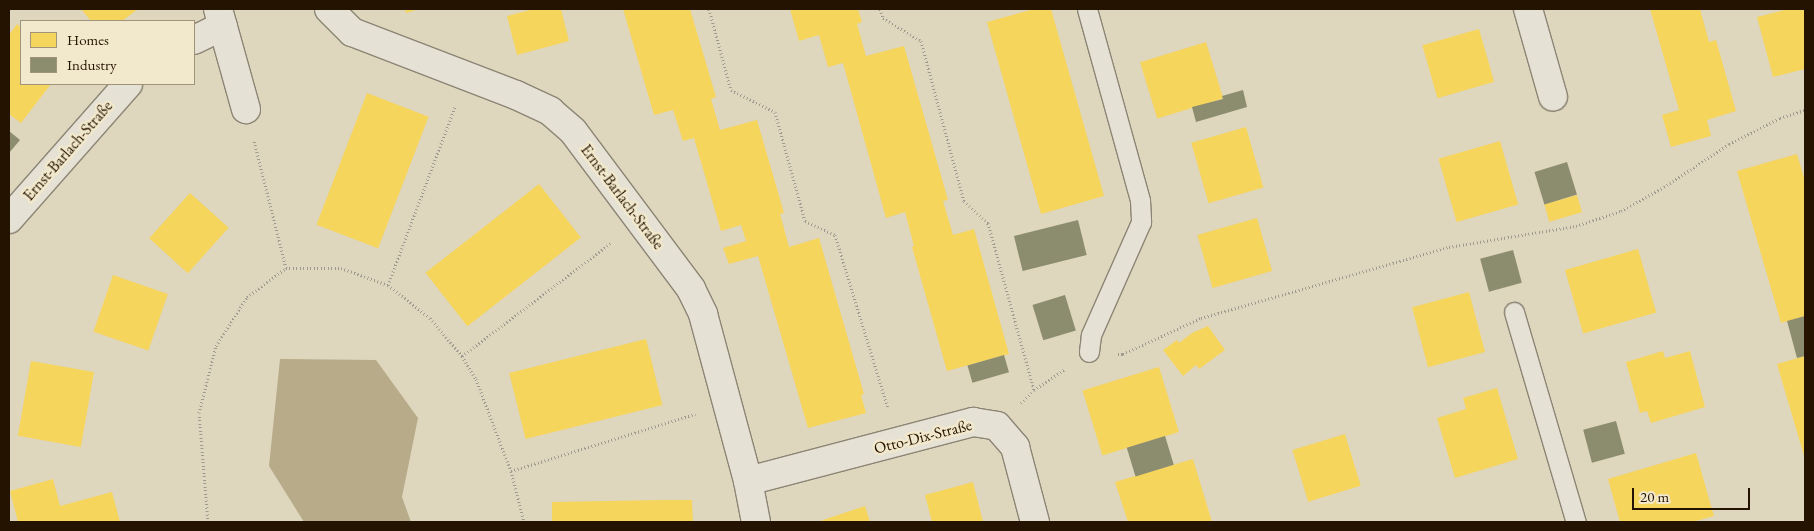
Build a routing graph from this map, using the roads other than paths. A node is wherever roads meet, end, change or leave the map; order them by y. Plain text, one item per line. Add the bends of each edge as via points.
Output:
1 (329, 9) edge
2 (1087, 9) edge
3 (1528, 9) edge
4 (220, 17) edge
5 (195, 39) edge
6 (127, 85) edge
7 (1553, 97) dead end
8 (246, 109) road end
9 (9, 219) edge
10 (1514, 312) dead end
11 (1089, 352) road end
12 (748, 481) junction
13 (756, 522) edge
14 (1035, 522) edge
15 (1576, 522) edge

1 - 12 street, Ernst-Barlach-Straße via 352,32 516,95 550,111 572,131 691,289 703,314
2 - 11 lane via 1140,200 1141,222 1091,335
3 - 7 street
4 - 5 street
4 - 8 street
6 - 9 street, Ernst-Barlach-Straße
10 - 15 lane
12 - 13 street, Ernst-Barlach-Straße
12 - 14 street, Otto-Dix-Straße via 973,422 997,426 1015,447

